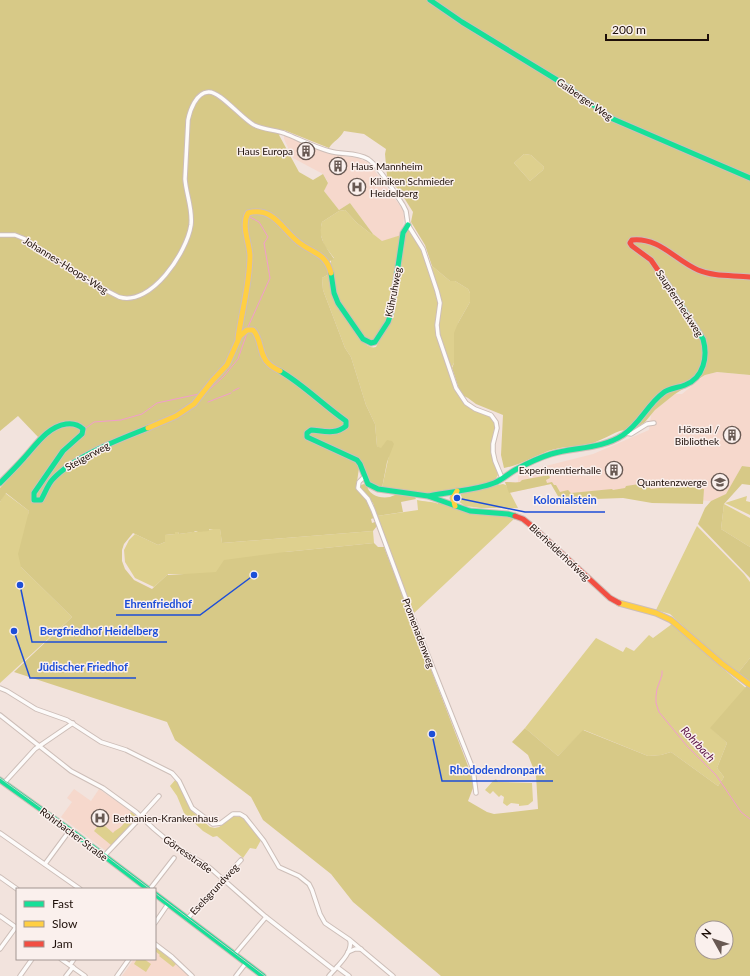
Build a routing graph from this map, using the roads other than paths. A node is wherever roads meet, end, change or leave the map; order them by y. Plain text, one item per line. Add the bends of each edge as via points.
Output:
1 (430, 0) edge
2 (750, 178) edge
3 (408, 225) junction
4 (0, 235) edge
5 (750, 277) edge
6 (238, 339) junction
7 (654, 423) dead end
8 (626, 433) junction
9 (364, 477) junction
10 (502, 478) junction
11 (0, 483) edge
12 (457, 490) junction
13 (428, 496) junction
14 (455, 506) junction
15 (750, 686) edge
16 (0, 688) edge
17 (0, 715) edge
18 (4, 719) junction
19 (0, 723) edge
20 (73, 723) junction
21 (38, 746) junction
22 (2, 781) edge
23 (476, 793) dead end
24 (159, 796) dead end
25 (141, 816) junction
26 (70, 830) junction
27 (0, 833) edge
28 (104, 856) junction
29 (174, 858) dead end
30 (241, 860) dead end
31 (45, 864) junction
32 (0, 877) edge
33 (223, 880) junction
34 (16, 888) edge
35 (79, 888) edge
36 (148, 888) edge
37 (150, 888) edge
38 (156, 895) edge
39 (168, 904) junction
40 (0, 916) edge
41 (266, 917) junction
42 (187, 919) junction
43 (156, 922) edge
44 (16, 928) edge
45 (350, 940) junction
46 (156, 945) edge
47 (0, 949) edge
48 (361, 949) junction
49 (348, 953) junction
50 (234, 954) junction
51 (31, 960) edge
52 (62, 960) edge
53 (74, 960) edge
54 (128, 960) edge
55 (246, 963) junction
56 (71, 966) junction
57 (335, 968) junction
58 (20, 976) edge
59 (66, 976) edge
60 (85, 976) edge
61 (117, 976) edge
62 (192, 976) edge
63 (236, 976) edge
64 (263, 976) edge
65 (329, 976) edge
66 (349, 976) edge
67 (393, 976) edge

1 - 2 street, Gaiberger Weg via 562,83 613,119
3 - 4 street, Johannes-Hoops-Weg via 403,205 367,158 328,151 282,132 256,126 218,94 207,92 196,100 188,120 185,179 191,210 189,233 175,262 148,290 133,298 119,298 86,280 25,239 15,235
3 - 6 street, Kühruhweg via 403,234 391,315 377,340 371,343 363,339 338,303 330,268 324,258 300,244 275,218 259,212 248,213 245,220 250,253 250,276
3 - 10 street via 424,249 437,291 440,303 438,333 456,388 466,403 491,415 496,422 493,455
5 - 8 street, Saupfercheckweg via 704,272 648,241 631,241 632,246 649,258 661,273 701,334 706,353 704,365 694,380 663,393
6 - 9 street, Bierhelderhofweg via 246,331 255,332 268,364 298,382 344,418 347,424 342,429 327,432 310,430 306,435 357,460
6 - 11 street, Steigerweg via 228,364 194,404 176,416 74,462 53,479 41,500 34,500 34,493 63,451 82,434 83,430 79,425 63,424 49,430
7 - 8 street, Saupfercheckweg via 647,424 631,434
8 - 10 street, Saupfercheckweg via 601,445 545,456
9 - 13 street, Bierhelderhofweg via 367,483 376,489
9 - 23 street, Promenadenweg via 358,488 374,510 473,769
10 - 12 street, Saupfercheckweg via 492,484
12 - 13 street, Saupfercheckweg
12 - 14 street via 453,498
13 - 14 street, Bierhelderhofweg
14 - 15 street, Bierhelderhofweg via 476,512 508,514 525,520 610,598 671,620
16 - 20 street via 36,709
17 - 18 street, Görresstraße
18 - 19 street
18 - 21 street, Görresstraße
20 - 21 street
20 - 45 street via 101,742 126,750 172,773 180,781 192,808 213,824 221,824 232,814 244,816 264,841 279,867 299,876 309,884 325,923
21 - 22 street
21 - 25 street, Görresstraße via 71,771 103,788
22 - 26 street, Rohrbacher Straße
24 - 25 street
25 - 28 street
25 - 33 street, Görresstraße via 173,845 204,863
26 - 28 street, Rohrbacher Straße
26 - 31 street
27 - 31 street
28 - 36 street, Rohrbacher Straße
29 - 37 street
30 - 33 street, Eselsgrundweg
31 - 35 street
32 - 34 street
33 - 41 street, Görresstraße
33 - 42 street, Eselsgrundweg
38 - 39 street
39 - 42 street
39 - 43 street
40 - 44 street
41 - 50 street
41 - 57 street, Görresstraße
42 - 50 street
44 - 47 street
45 - 48 street
45 - 49 street
46 - 62 street
48 - 49 street
48 - 67 street
49 - 57 street
50 - 55 street
51 - 58 street
52 - 56 street
53 - 56 street
54 - 61 street
55 - 63 street
55 - 64 street
56 - 59 street
56 - 60 street
57 - 65 street
57 - 66 street, Görresstraße

